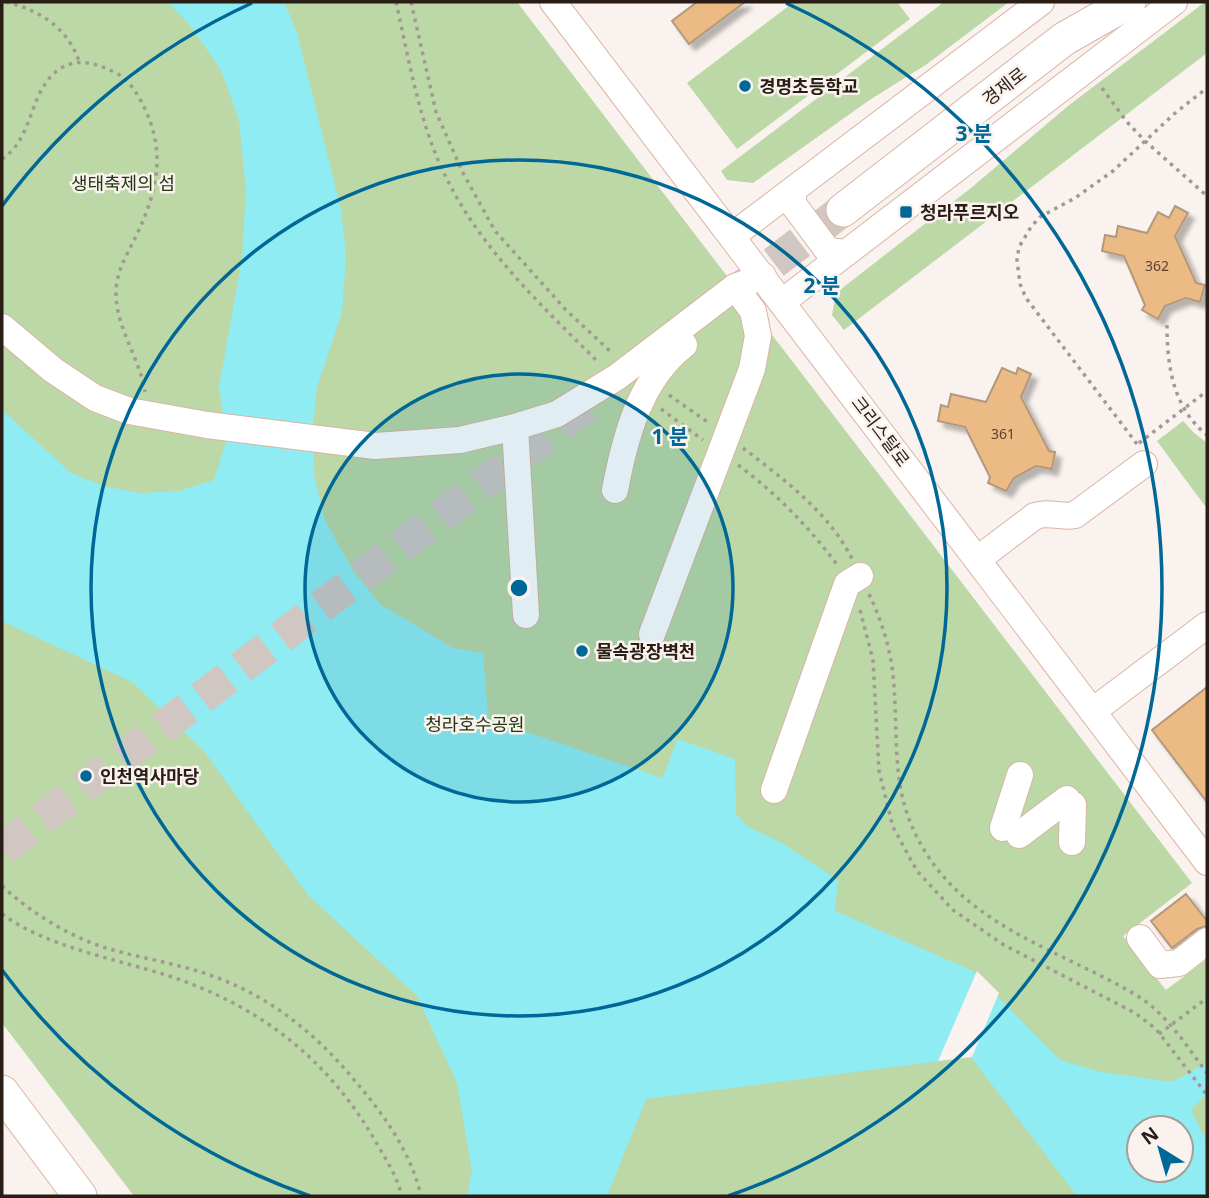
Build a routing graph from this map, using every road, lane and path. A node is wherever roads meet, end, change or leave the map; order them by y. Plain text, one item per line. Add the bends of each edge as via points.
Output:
1 (6, 2) edge
2 (396, 2) edge
3 (411, 2) edge
4 (553, 2) edge
5 (1041, 2) edge
6 (1129, 2) edge
7 (1174, 2) edge
8 (1088, 16) edge
9 (79, 61) junction
10 (1102, 88) dead end
11 (1207, 88) edge
12 (1145, 141) junction
13 (2, 159) edge
14 (793, 191) junction
15 (1207, 196) edge
16 (843, 210) tunnel mouth
17 (732, 236) junction
18 (846, 253) junction
19 (763, 276) junction
20 (739, 293) junction
21 (782, 302) junction
22 (1167, 325) dead end
23 (2, 327) edge
24 (623, 372) junction
25 (647, 390) junction
26 (1207, 391) edge
27 (1184, 409) junction
28 (143, 414) junction
29 (515, 427) junction
30 (1207, 435) edge
31 (723, 444) junction
32 (1144, 464) dead end
33 (615, 491) dead end
34 (978, 559) junction
35 (854, 580) junction
36 (526, 615) dead end
37 (1207, 626) edge
38 (652, 634) dead end
39 (1093, 711) junction
40 (1020, 775) dead end
41 (775, 790) dead end
42 (1072, 842) dead end
43 (1207, 862) edge
44 (2, 886) edge
45 (2, 914) edge
46 (1140, 938) dead end
47 (1207, 940) edge
48 (1207, 998) edge
49 (1171, 1026) junction
50 (1160, 1034) junction
51 (1207, 1073) edge
52 (2, 1092) edge
53 (1207, 1095) edge
54 (80, 1196) edge
55 (402, 1196) edge
56 (421, 1196) edge

1 - 9 path via 39,13 53,24
2 - 24 path via 422,115 450,186 472,222 535,300 603,366
3 - 24 path via 436,112 495,231
4 - 17 street, 크리스탈로
5 - 14 street
6 - 8 main road, 경제로
7 - 18 street
8 - 16 main road, 경제로
9 - 13 path via 62,68 40,91 25,134
9 - 28 path via 117,73 135,90 149,117 157,149 156,188 121,263 116,290 117,312 142,374
10 - 12 path
11 - 12 path
12 - 15 path
12 - 27 path via 1113,171 1040,217 1019,247 1017,271 1033,309 1137,444
14 - 17 street
14 - 18 street via 793,204 828,251
17 - 19 street, 크리스탈로
18 - 21 street
19 - 20 street
19 - 21 street, 크리스탈로
20 - 24 street
20 - 25 street via 668,358
20 - 31 street via 753,311 758,336 752,369
21 - 34 street, 크리스탈로
22 - 27 path via 1168,363
23 - 28 street via 95,398
24 - 29 street via 557,414
25 - 31 path
25 - 31 path
25 - 33 street via 632,421
26 - 27 path
27 - 30 path
28 - 29 street via 375,446 460,440
29 - 36 street
31 - 35 path via 810,528
31 - 35 path via 780,476 809,502 845,545
31 - 38 street
32 - 34 street via 1075,514 1035,516
34 - 39 street, 크리스탈로
35 - 41 street
35 - 49 path via 880,617 893,673 899,788 908,823 931,860 961,894 1000,924 1137,996
35 - 50 path via 873,660 879,771 893,827 917,871 953,910 1004,945 1135,1013
37 - 39 street
39 - 43 street, 크리스탈로
40 - 42 street via 1011,831 1070,802
44 - 56 path via 22,904 72,933 104,947 218,978 266,1000 302,1025 338,1060 393,1130
45 - 55 path via 84,951 225,999 267,1023 316,1062 361,1116 399,1182
46 - 47 street via 1160,965 1179,963
48 - 49 path
49 - 50 path
49 - 51 path
50 - 53 path
52 - 54 main road

